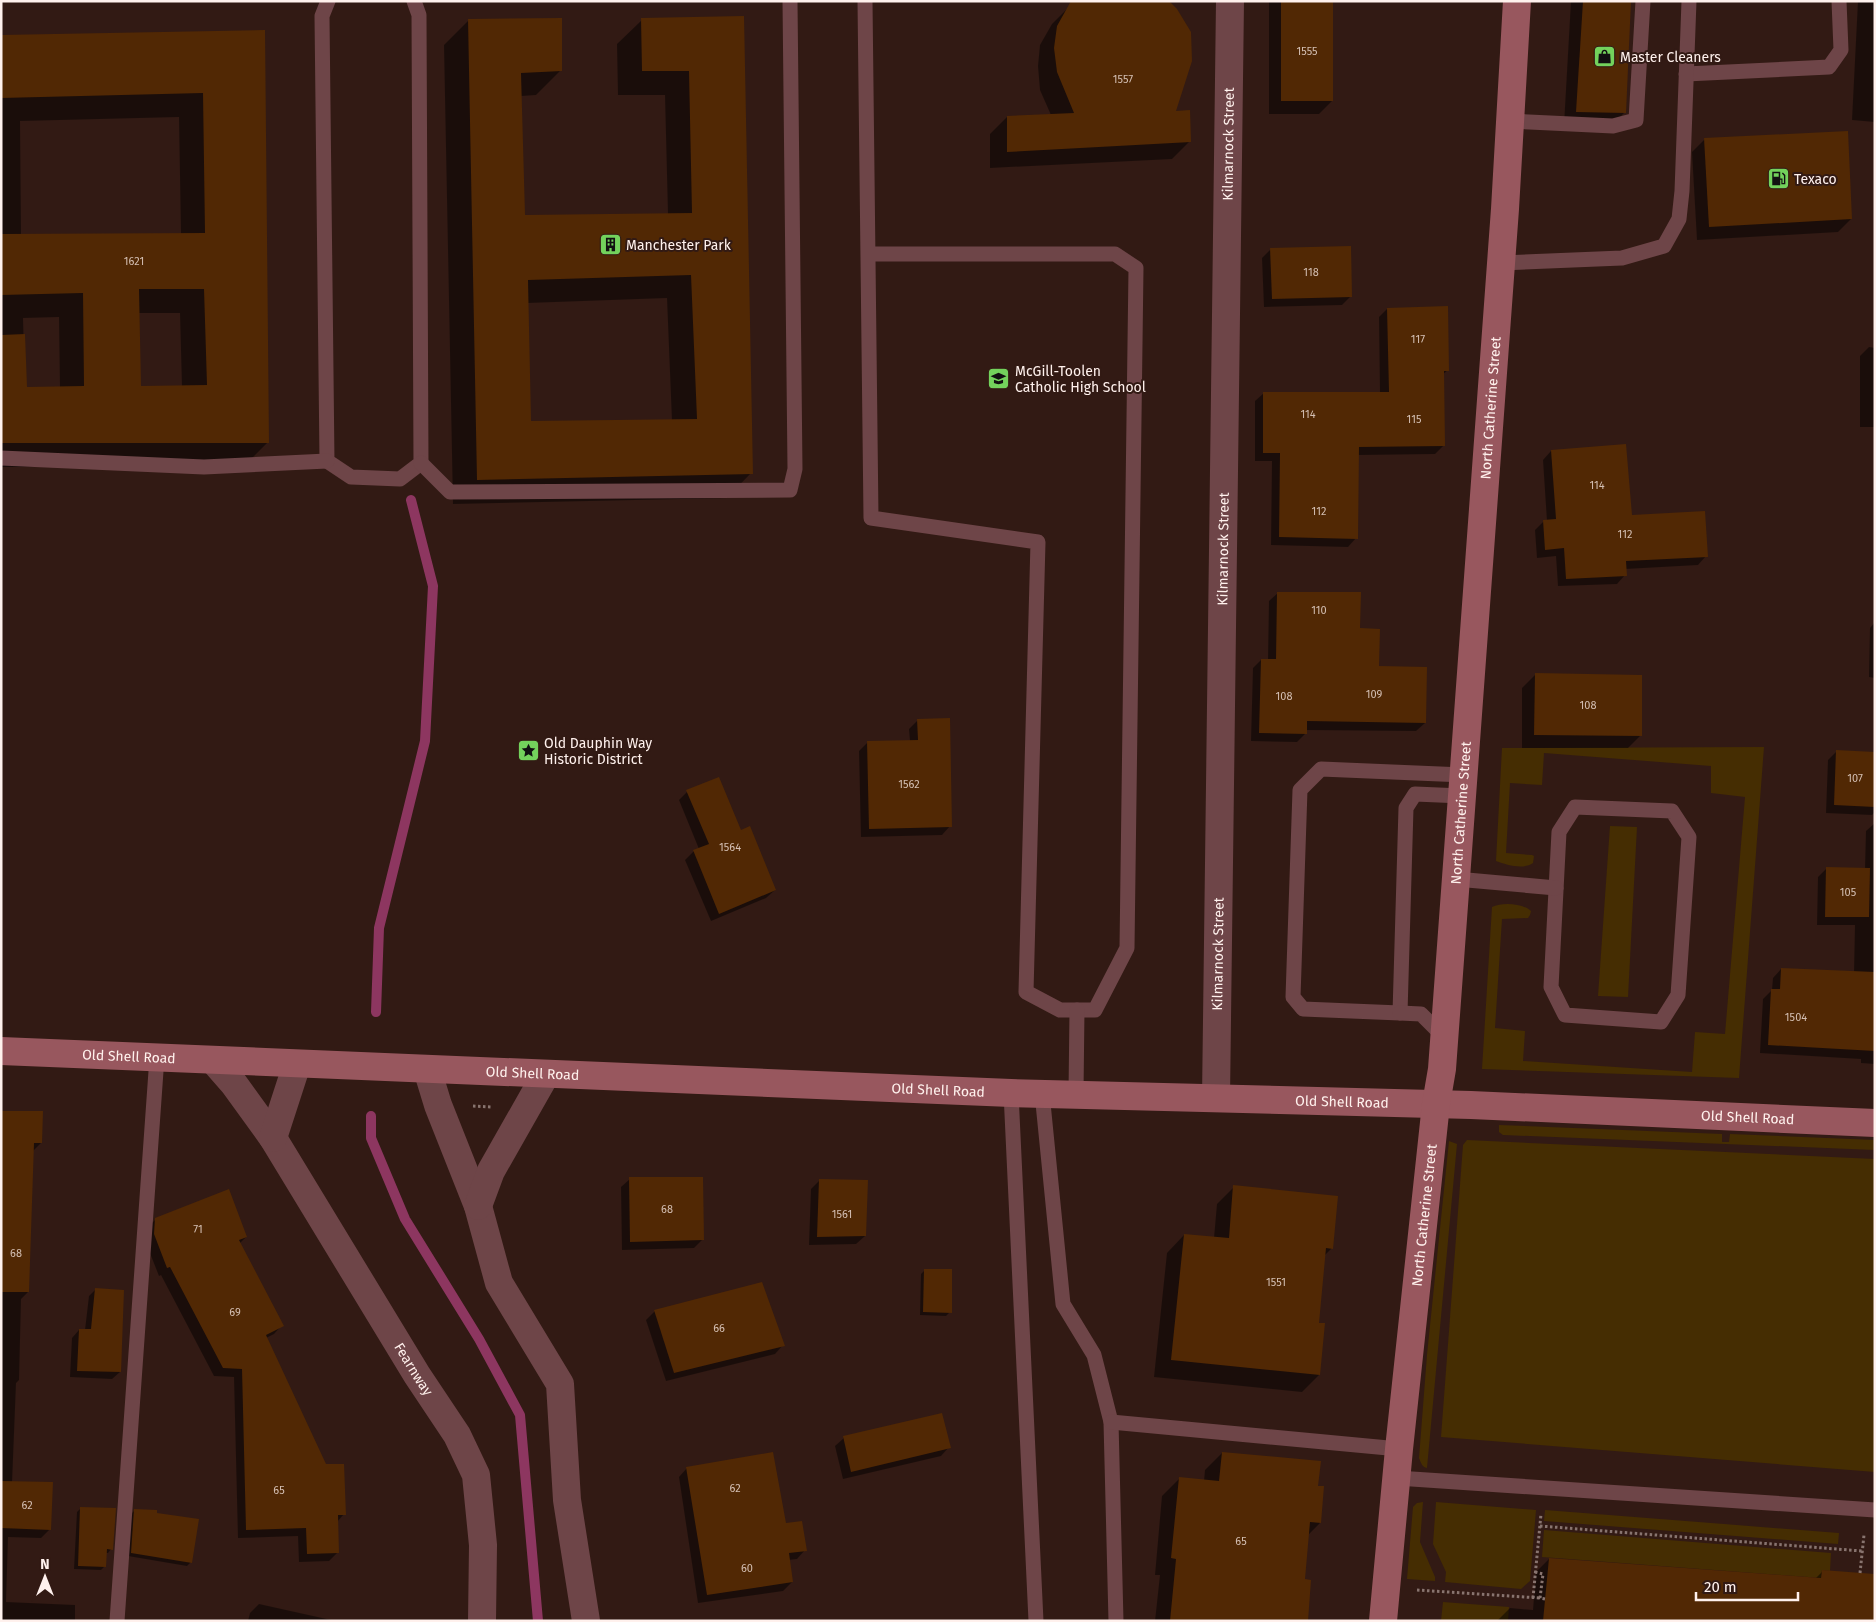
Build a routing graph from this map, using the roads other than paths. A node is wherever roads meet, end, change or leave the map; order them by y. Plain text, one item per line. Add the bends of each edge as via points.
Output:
1 (328, 1) edge
2 (414, 1) edge
3 (790, 1) edge
4 (866, 1) edge
5 (1230, 1) edge
6 (1517, 1) edge
7 (1643, 1) edge
8 (1689, 1) edge
9 (1839, 1) edge
10 (1686, 74) junction
11 (1510, 121) junction
12 (868, 254) junction
13 (1501, 263) junction
14 (1, 458) edge
15 (326, 461) junction
16 (421, 463) junction
17 (1463, 785) junction
18 (1456, 878) junction
19 (1556, 888) junction
20 (1077, 1010) junction
21 (1400, 1013) junction
22 (1444, 1037) junction
23 (1, 1051) edge
24 (157, 1058) junction
25 (213, 1060) junction
26 (297, 1064) junction
27 (427, 1069) junction
28 (546, 1074) junction
29 (1012, 1093) junction
30 (1042, 1093) junction
31 (1076, 1093) junction
32 (1216, 1098) junction
33 (1436, 1104) junction
34 (1875, 1123) edge
35 (273, 1138) junction
36 (478, 1206) junction
37 (1111, 1422) junction
38 (1399, 1449) junction
39 (1397, 1478) junction
40 (1875, 1510) edge
41 (117, 1621) edge
42 (482, 1621) edge
43 (586, 1621) edge
44 (1036, 1621) edge
45 (1116, 1621) edge
46 (1383, 1621) edge

1 - 15 lane via 322,16
2 - 16 lane via 419,16
3 - 16 lane via 796,470 790,490 450,492
4 - 12 lane
5 - 32 street, Kilmarnock Street
6 - 11 street, North Catherine Street
7 - 11 lane via 1636,120 1614,126
8 - 10 lane
9 - 10 lane via 1841,50 1828,67
10 - 13 lane via 1679,220 1664,246 1622,258
11 - 13 street, North Catherine Street
12 - 20 lane via 871,518 1038,542 1026,992 1060,1010
12 - 20 lane via 1115,254 1136,268 1127,948 1096,1010
13 - 17 street, North Catherine Street
14 - 15 lane via 204,467
15 - 16 lane via 351,477 400,479
17 - 18 street, North Catherine Street
17 - 21 lane via 1415,794 1406,808
17 - 21 lane via 1321,769 1300,790 1293,997 1303,1009
18 - 19 lane
18 - 22 street, North Catherine Street
19 - 19 lane via 1559,832 1575,807 1672,812 1689,837 1678,995 1661,1022 1565,1015 1551,987
20 - 31 lane
21 - 22 lane via 1422,1014
22 - 33 street, North Catherine Street
23 - 24 street, Old Shell Road
24 - 25 street, Old Shell Road
24 - 41 lane
25 - 26 street, Old Shell Road
25 - 35 street, Fearnway
26 - 27 street, Old Shell Road
26 - 35 street
27 - 28 street, Old Shell Road
27 - 36 street
28 - 29 street, Old Shell Road
28 - 36 street via 490,1171
29 - 30 street, Old Shell Road
29 - 44 lane
30 - 31 street, Old Shell Road
30 - 37 lane via 1062,1304 1094,1355
31 - 32 street, Old Shell Road
32 - 33 street, Old Shell Road
33 - 34 street, Old Shell Road
33 - 38 street, North Catherine Street
35 - 42 street, Fearnway via 457,1435 476,1475 483,1545
36 - 43 street via 499,1283 560,1384 567,1500
37 - 38 lane
37 - 45 lane
38 - 39 street, North Catherine Street
39 - 40 lane
39 - 46 street, North Catherine Street

